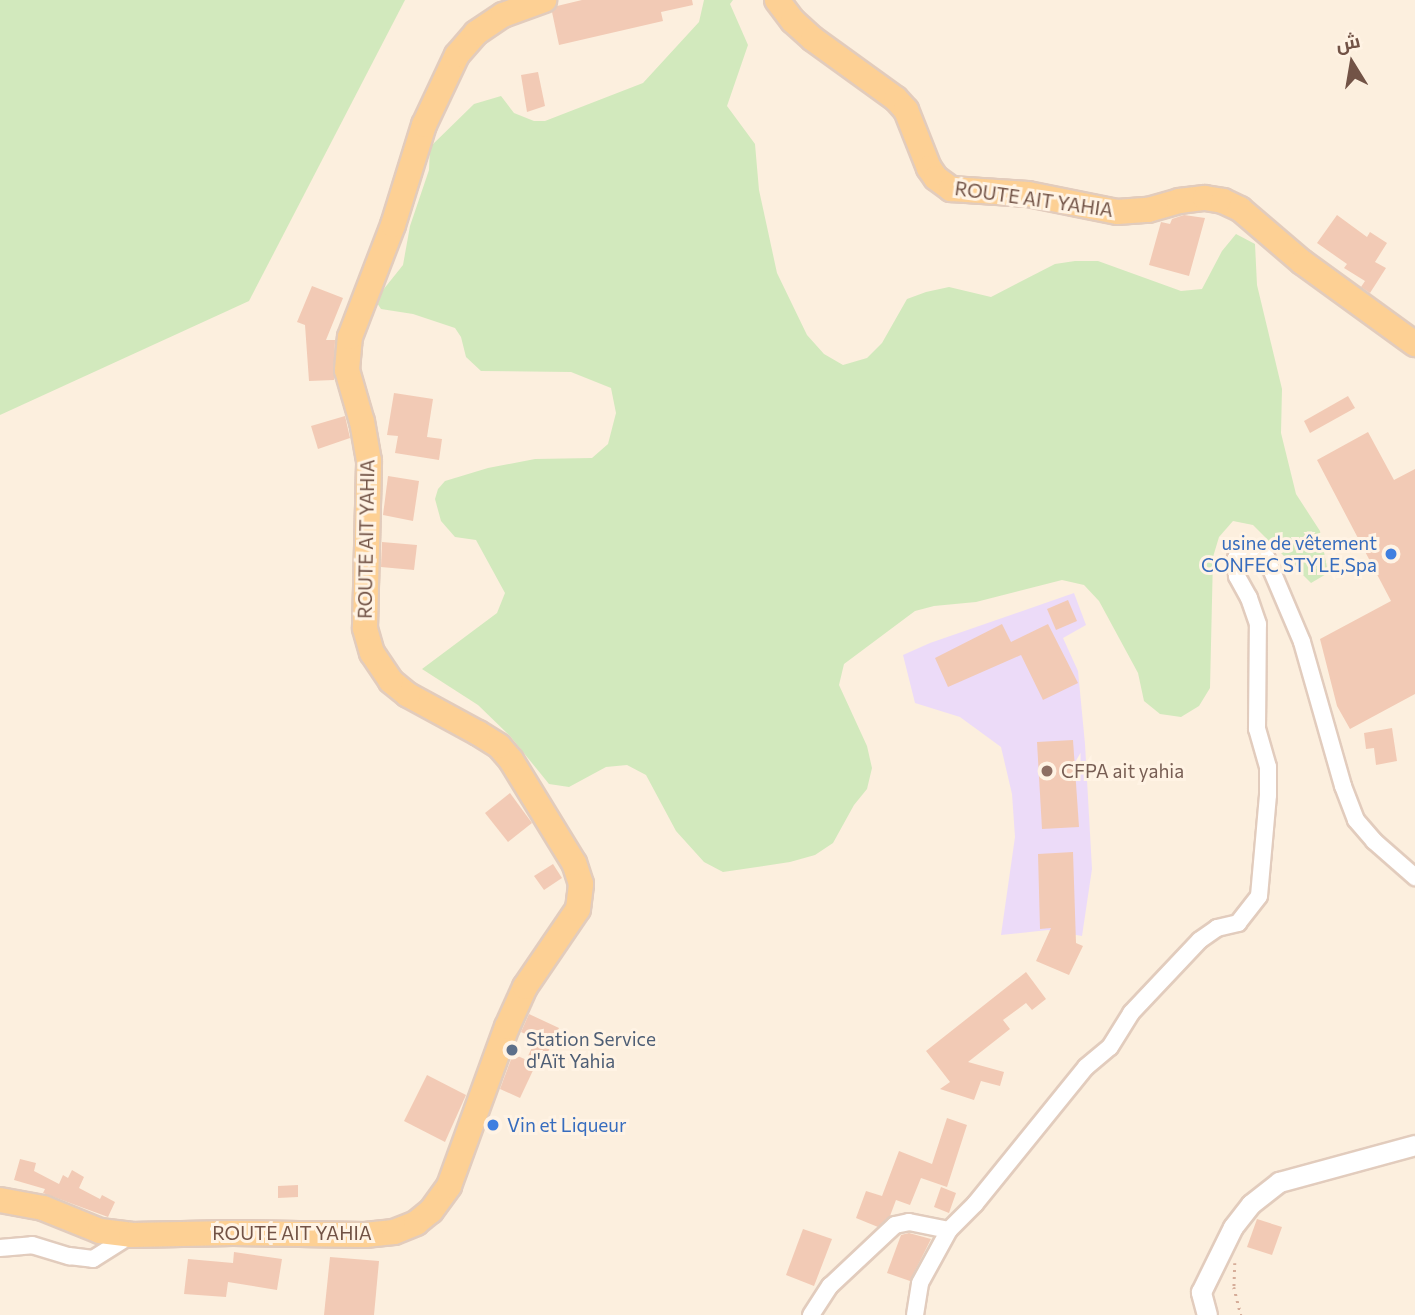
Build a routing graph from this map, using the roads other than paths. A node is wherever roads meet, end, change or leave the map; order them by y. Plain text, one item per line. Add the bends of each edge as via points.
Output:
1 (544, 0) edge
2 (777, 0) edge
3 (1415, 344) edge
4 (1415, 877) edge
5 (1415, 1145) edge
6 (0, 1200) edge
7 (949, 1230) junction
8 (131, 1235) junction
9 (0, 1248) edge
10 (811, 1315) edge
11 (915, 1315) edge
12 (1207, 1315) edge

1 - 8 main road, ROUTE AIT YAHIA via 503,15 476,33 450,67 424,125 393,225 350,337 346,370 369,461 365,618 372,653 391,681 408,695 499,746 511,760 574,863 580,884 578,909 525,987 449,1186 416,1223 394,1232 365,1235
2 - 3 main road, ROUTE AIT YAHIA via 813,39 896,99 906,110 929,168 951,189 1028,194 1117,212 1205,198 1223,201 1240,209 1302,262
4 - 7 street via 1356,820 1302,642 1266,557 1253,550 1236,558 1237,576 1258,624 1257,729 1268,767 1259,896 1238,923 1217,928 1200,940 1131,1013 1110,1047 1086,1067
5 - 12 street via 1279,1182 1251,1204 1233,1227 1201,1292
6 - 8 main road, ROUTE AIT YAHIA via 43,1208 100,1231
7 - 10 street via 909,1222 895,1225 830,1286
7 - 11 street via 920,1283
8 - 9 street via 93,1259 32,1245

